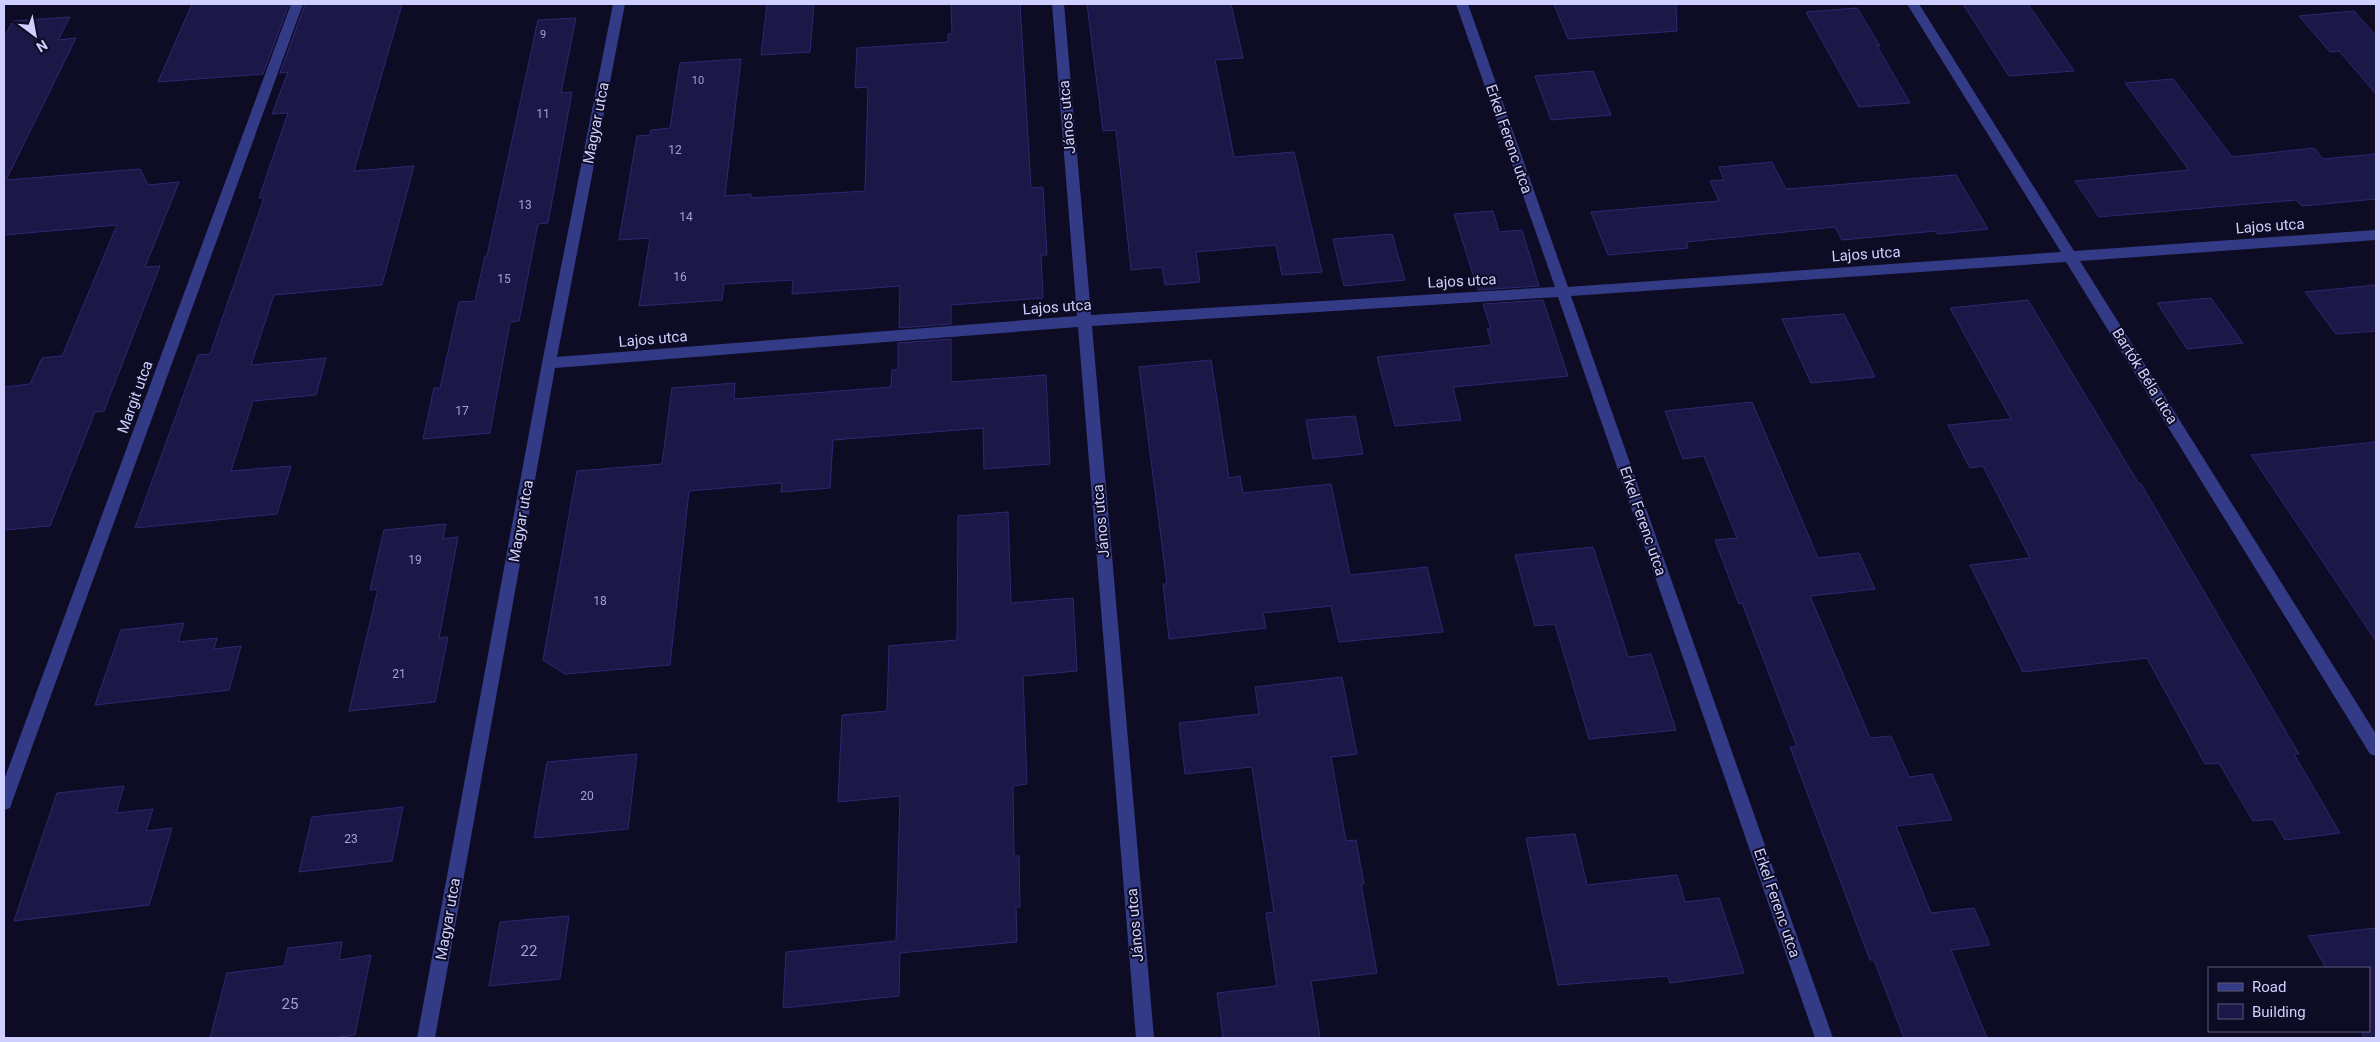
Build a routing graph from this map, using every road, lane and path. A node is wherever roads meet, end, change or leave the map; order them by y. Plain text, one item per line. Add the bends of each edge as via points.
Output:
1 (297, 4) edge
2 (619, 4) edge
3 (1058, 4) edge
4 (1462, 4) edge
5 (1913, 4) edge
6 (2376, 235) edge
7 (2070, 256) junction
8 (1563, 292) junction
9 (1084, 320) junction
10 (549, 363) junction
11 (2376, 748) edge
12 (4, 802) edge
13 (426, 1038) edge
14 (1145, 1038) edge
15 (1824, 1038) edge

1 - 12 street, Margit utca
2 - 10 street, Magyar utca
3 - 9 street, János utca
4 - 8 street, Erkel Ferenc utca
5 - 7 street, Bartók Béla utca
6 - 7 street, Lajos utca
7 - 8 street, Lajos utca
7 - 11 street, Bartók Béla utca
8 - 9 street, Lajos utca
8 - 15 street, Erkel Ferenc utca
9 - 10 street, Lajos utca
9 - 14 street, János utca
10 - 13 street, Magyar utca

